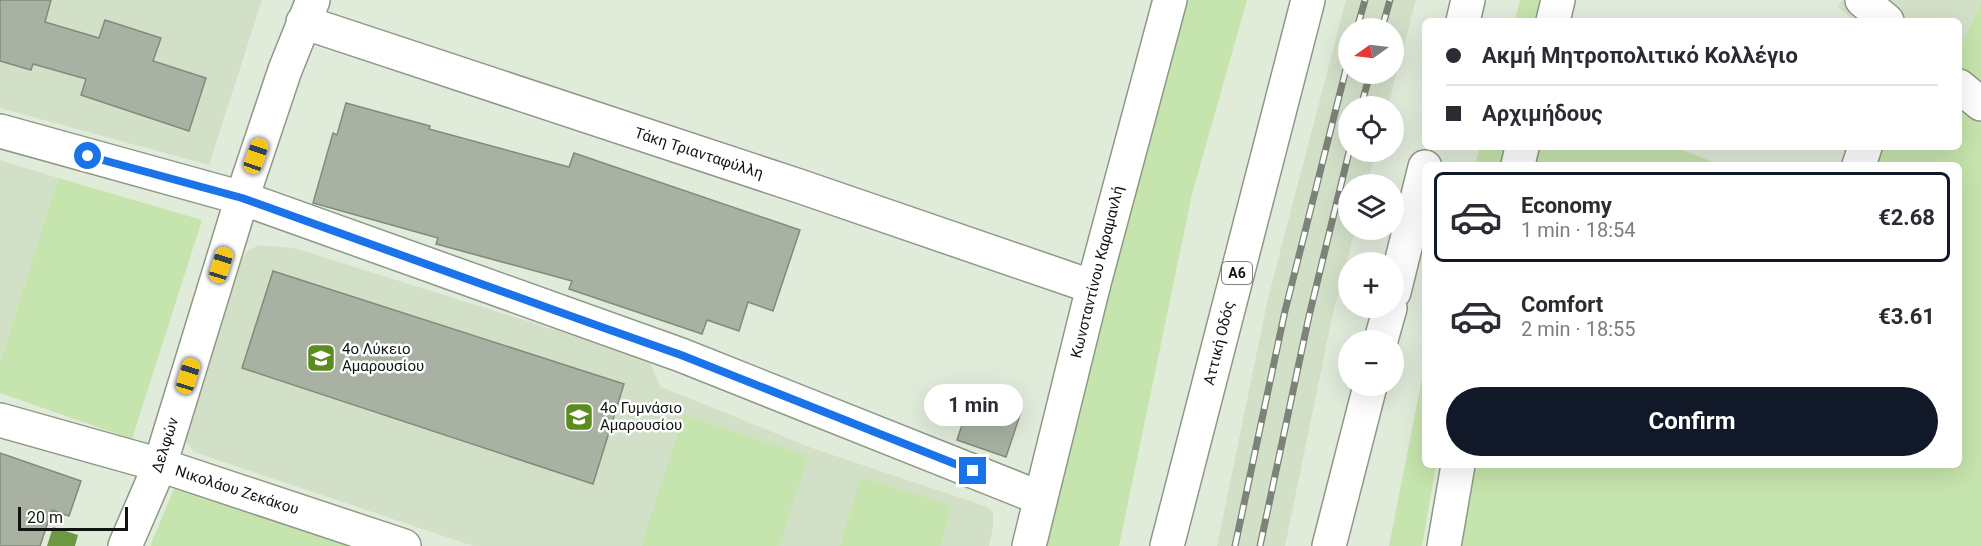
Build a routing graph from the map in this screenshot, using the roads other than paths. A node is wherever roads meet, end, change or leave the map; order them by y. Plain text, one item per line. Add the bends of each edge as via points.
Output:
1 (1170, 0) edge
2 (1308, 0) edge
3 (1468, 0) edge
4 (1558, 0) edge
5 (1862, 0) edge
6 (308, 11) edge
7 (1464, 18) edge
8 (1554, 18) edge
9 (1883, 18) edge
10 (1962, 88) edge
11 (1981, 104) edge
12 (0, 131) edge
13 (1422, 178) edge
14 (242, 198) junction
15 (1404, 252) edge
16 (1093, 287) junction
17 (1367, 396) edge
18 (0, 420) edge
19 (160, 465) junction
20 (1457, 468) edge
21 (1040, 498) junction
22 (125, 546) edge
23 (404, 546) edge
24 (1029, 546) edge
25 (1167, 546) edge
26 (1329, 546) edge
27 (1444, 546) edge

1 - 16 main road, Κωνσταντίνου Καραμανλή
2 - 25 main road, Αττική Οδός / Α6
3 - 7 main road
4 - 8 main road
5 - 9 main road
6 - 14 main road, Δελφών
6 - 16 main road, Τάκη Τριανταφύλλη
10 - 11 main road
12 - 14 main road
13 - 15 main road
14 - 19 main road, Δελφών
14 - 21 main road via 681,355
16 - 21 main road, Κωνσταντίνου Καραμανλή
17 - 26 main road
18 - 19 main road, Νικολάου Ζεκάκου
19 - 22 main road, Δελφών
19 - 23 main road, Νικολάου Ζεκάκου
20 - 27 main road
21 - 24 main road, Κωνσταντίνου Καραμανλή

